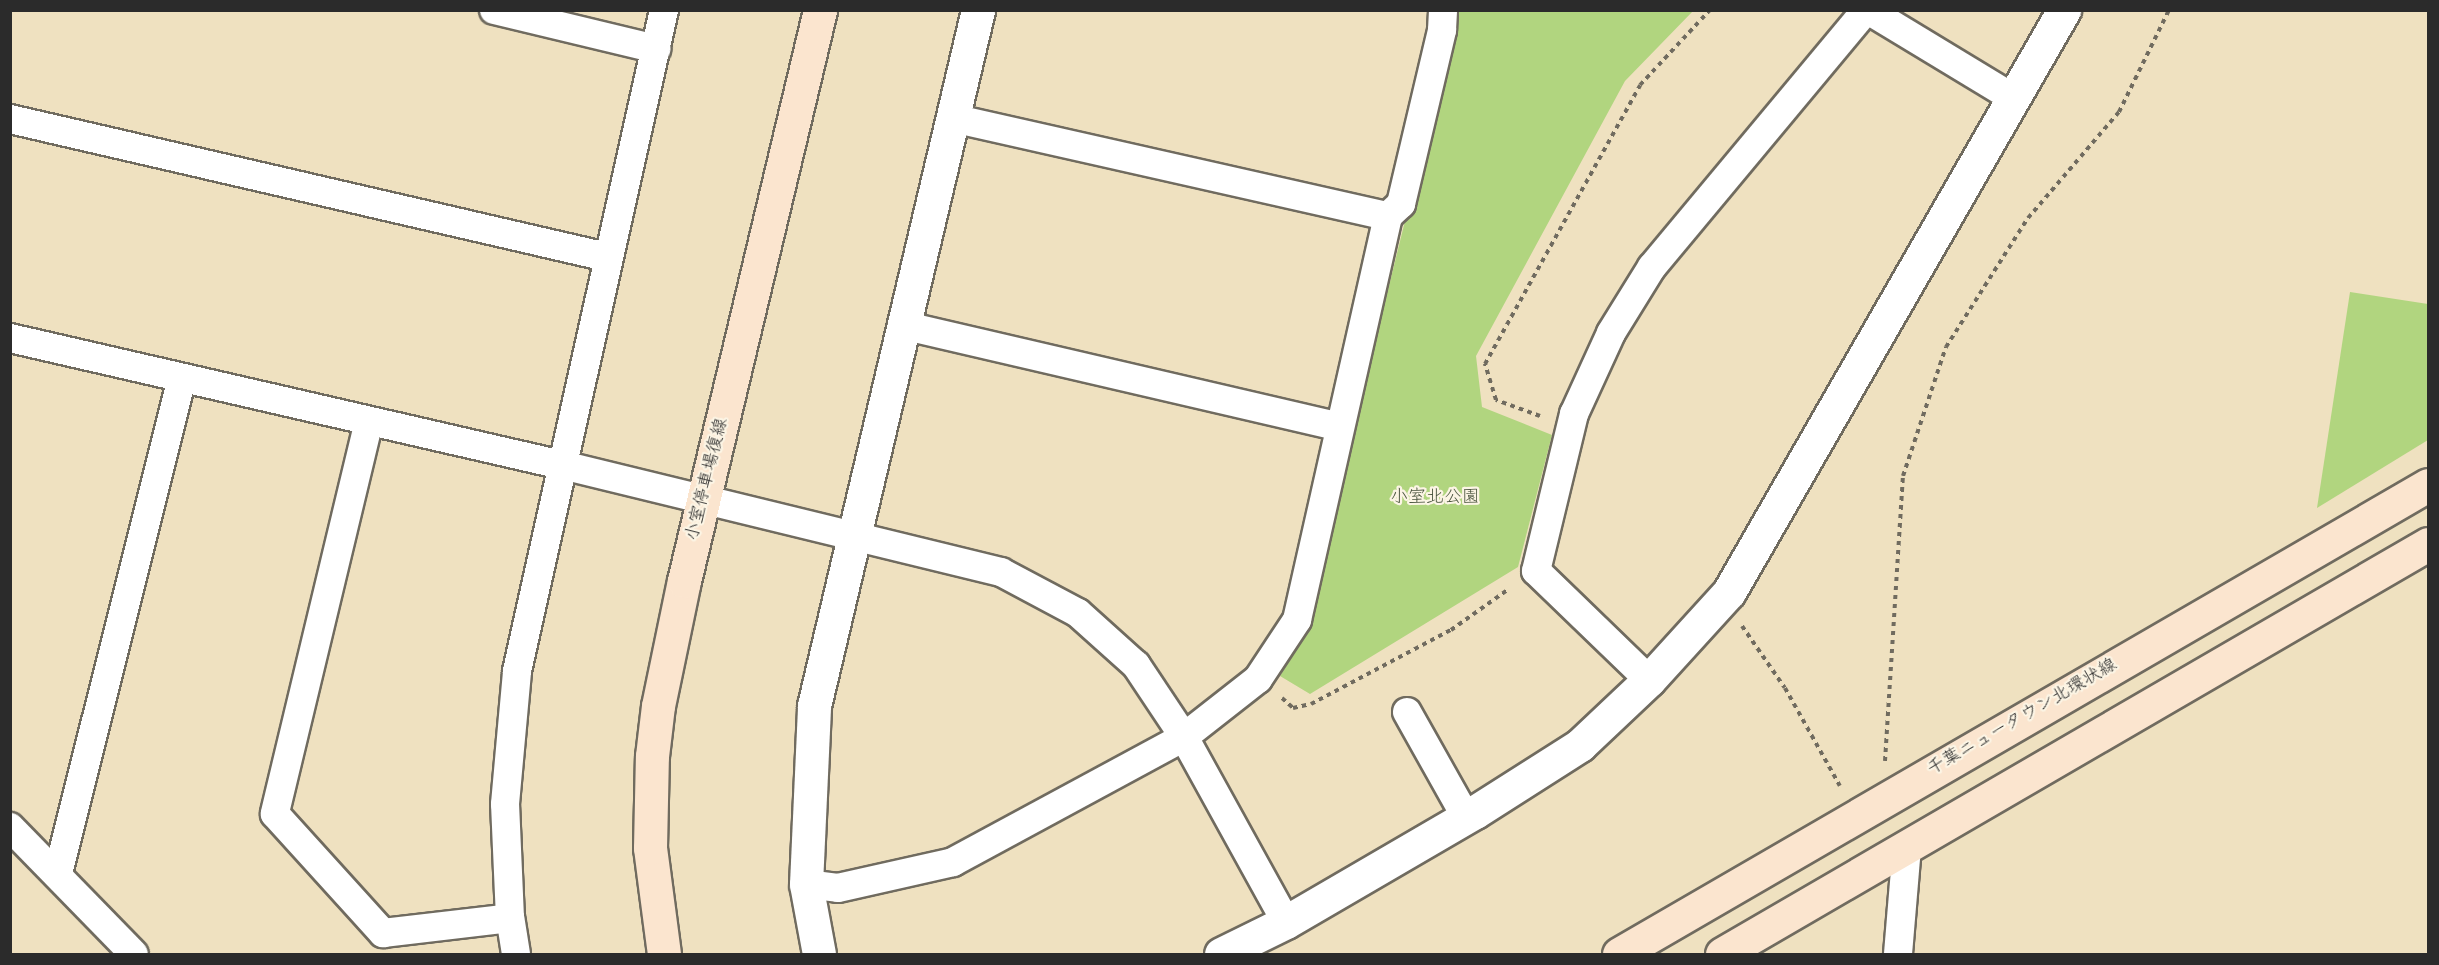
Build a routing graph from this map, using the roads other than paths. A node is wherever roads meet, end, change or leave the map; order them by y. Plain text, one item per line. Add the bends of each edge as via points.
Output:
1 (494, 10) edge
2 (664, 10) edge
3 (820, 10) edge
4 (978, 10) edge
5 (1867, 10) edge
6 (2064, 10) edge
7 (1443, 11) edge
8 (656, 49) junction
9 (2015, 99) junction
10 (952, 118) junction
11 (10, 119) edge
12 (1388, 216) junction
13 (607, 256) junction
14 (902, 325) junction
15 (10, 338) edge
16 (182, 378) junction
17 (369, 421) junction
18 (1339, 427) junction
19 (562, 465) junction
20 (2428, 485) edge
21 (704, 499) junction
22 (853, 536) junction
23 (2428, 544) edge
24 (1649, 680) junction
25 (1407, 712) dead end
26 (1184, 736) junction
27 (1466, 817) junction
28 (10, 827) edge
29 (1907, 846) junction
30 (58, 873) junction
31 (806, 884) junction
32 (510, 918) junction
33 (1286, 922) junction
34 (134, 954) edge
35 (516, 954) edge
36 (664, 954) edge
37 (819, 954) edge
38 (1221, 954) edge
39 (1619, 954) edge
40 (1722, 954) edge
41 (1898, 954) edge

1 - 8 street
2 - 8 street
3 - 21 main road, 小室停車場復線
4 - 10 street
5 - 9 street
5 - 24 street via 1652,267 1611,333 1570,427 1536,571
6 - 9 street
7 - 12 street via 1442,30 1401,204
8 - 13 street
9 - 24 street via 1723,599
10 - 12 street
10 - 14 street
11 - 13 street
12 - 18 street
13 - 19 street
14 - 18 street
14 - 22 street
15 - 16 street
16 - 17 street
16 - 30 street
17 - 19 street
17 - 32 street via 275,814 382,933
18 - 26 street via 1297,620 1258,679
19 - 21 street
19 - 32 street via 517,671 505,804
20 - 39 main road, 千葉ニュータウン北環状線
21 - 22 street
21 - 36 main road, 小室停車場復線 via 660,695 652,756 650,848
22 - 26 street via 1001,572 1078,613 1136,665
22 - 31 street via 814,706
23 - 29 main road
24 - 27 street via 1580,745
25 - 27 street
26 - 31 street via 953,862 838,888
26 - 33 street
27 - 33 street
28 - 30 street
29 - 40 main road
29 - 41 street
30 - 34 street
31 - 37 street
32 - 35 street
33 - 38 street

